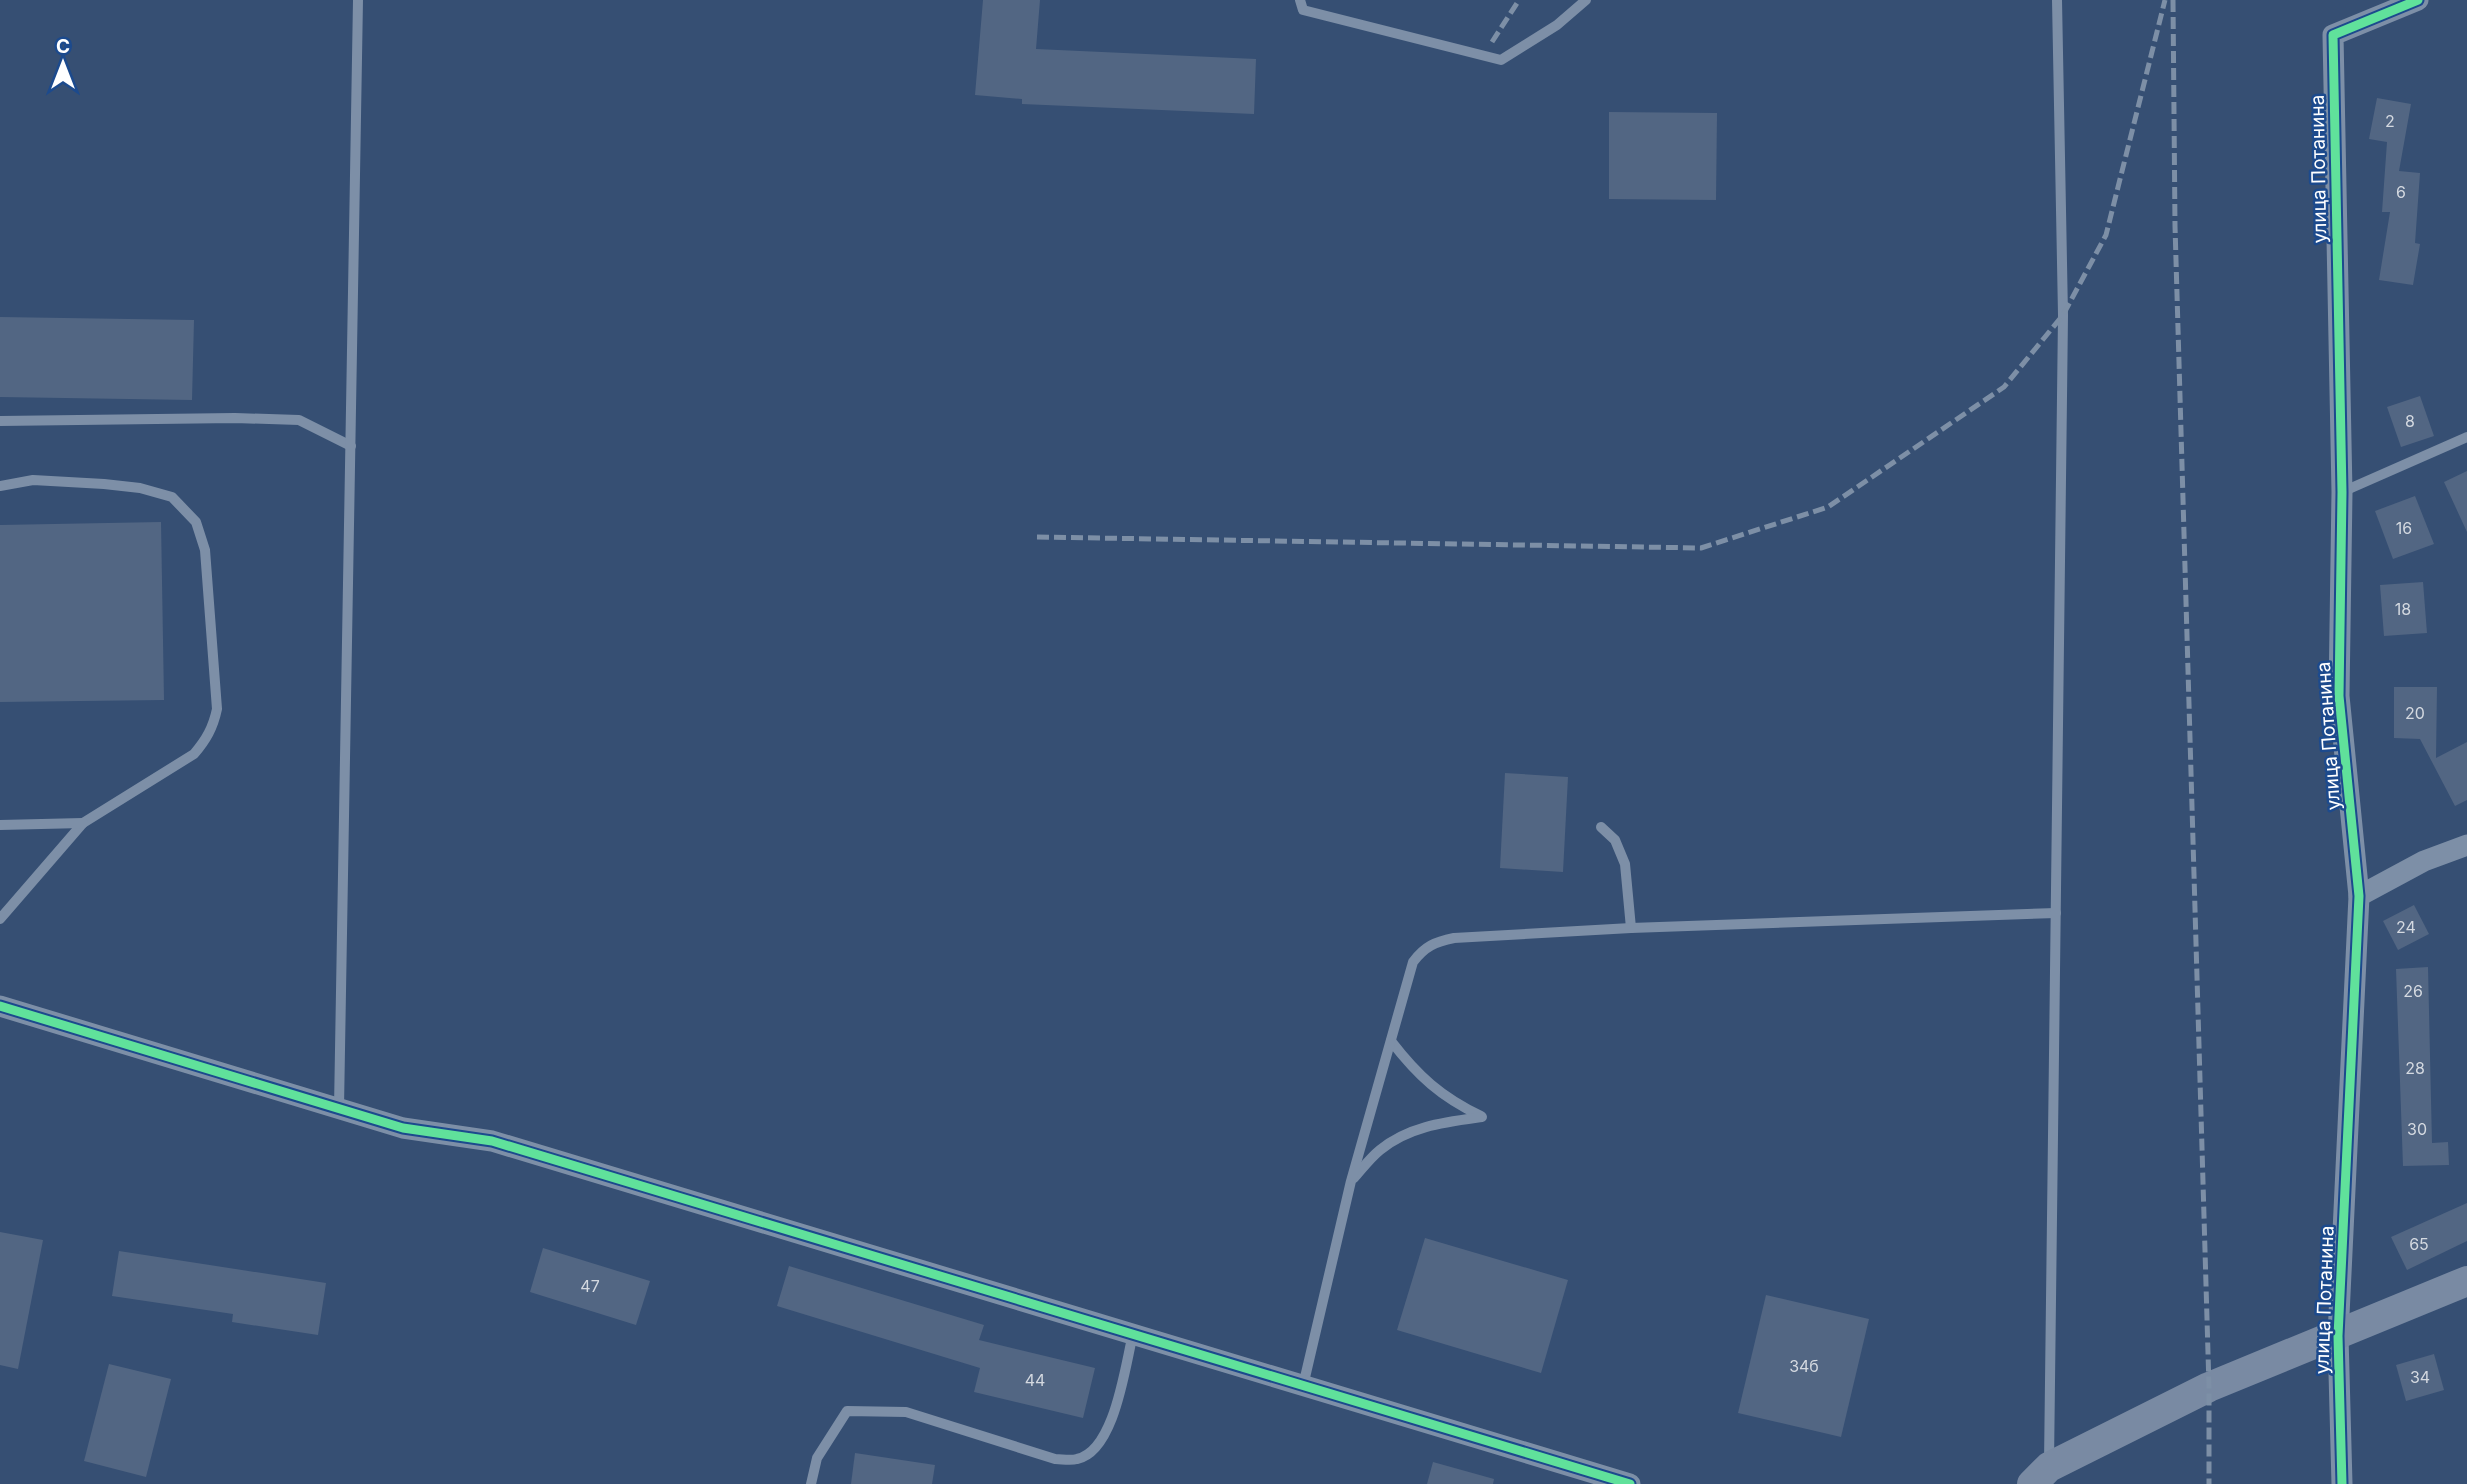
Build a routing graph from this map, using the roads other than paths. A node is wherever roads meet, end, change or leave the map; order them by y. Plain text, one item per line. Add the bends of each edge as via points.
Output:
1 (358, 0) edge
2 (1300, 0) edge
3 (1586, 0) edge
4 (2057, 0) edge
5 (2418, 0) edge
6 (0, 421) edge
7 (2467, 437) edge
8 (351, 446) junction
9 (0, 486) edge
10 (2342, 492) junction
11 (83, 823) junction
12 (0, 825) edge
13 (1601, 827) dead end
14 (2467, 845) edge
15 (2359, 896) junction
16 (2056, 913) junction
17 (0, 919) edge
18 (1631, 928) junction
19 (0, 1006) edge
20 (1391, 1041) junction
21 (339, 1108) junction
22 (1351, 1181) junction
23 (2467, 1281) edge
24 (1133, 1334) junction
25 (2338, 1336) junction
26 (1303, 1386) junction
27 (2041, 1476) edge
28 (811, 1484) edge
29 (1630, 1484) edge
30 (2342, 1484) edge

1 - 8 lane
2 - 3 lane via 1303,10 1501,60 1558,25
4 - 16 lane via 2063,315
5 - 10 street, улица Потанина via 2333,35
6 - 8 lane via 299,420
7 - 10 lane
8 - 21 lane
9 - 11 lane via 33,480 104,484 172,497 196,522 205,550 217,709 213,726 194,754
10 - 15 street, улица Потанина via 2339,696
11 - 12 lane
11 - 17 lane
13 - 18 lane via 1615,840 1625,864
14 - 15 street via 2424,861
15 - 25 street, улица Потанина
16 - 18 lane
16 - 27 lane
18 - 20 lane via 1434,942 1413,962
19 - 21 street
20 - 22 lane
20 - 22 lane via 1435,1089 1482,1117 1404,1134 1380,1150
21 - 24 street via 403,1128 492,1141
22 - 26 lane
23 - 25 main road
24 - 26 street
24 - 28 lane via 1112,1417 1098,1447 1078,1459 1055,1459 906,1412 847,1411 817,1458
25 - 27 main road via 2209,1387
25 - 30 street, улица Потанина
26 - 29 street

